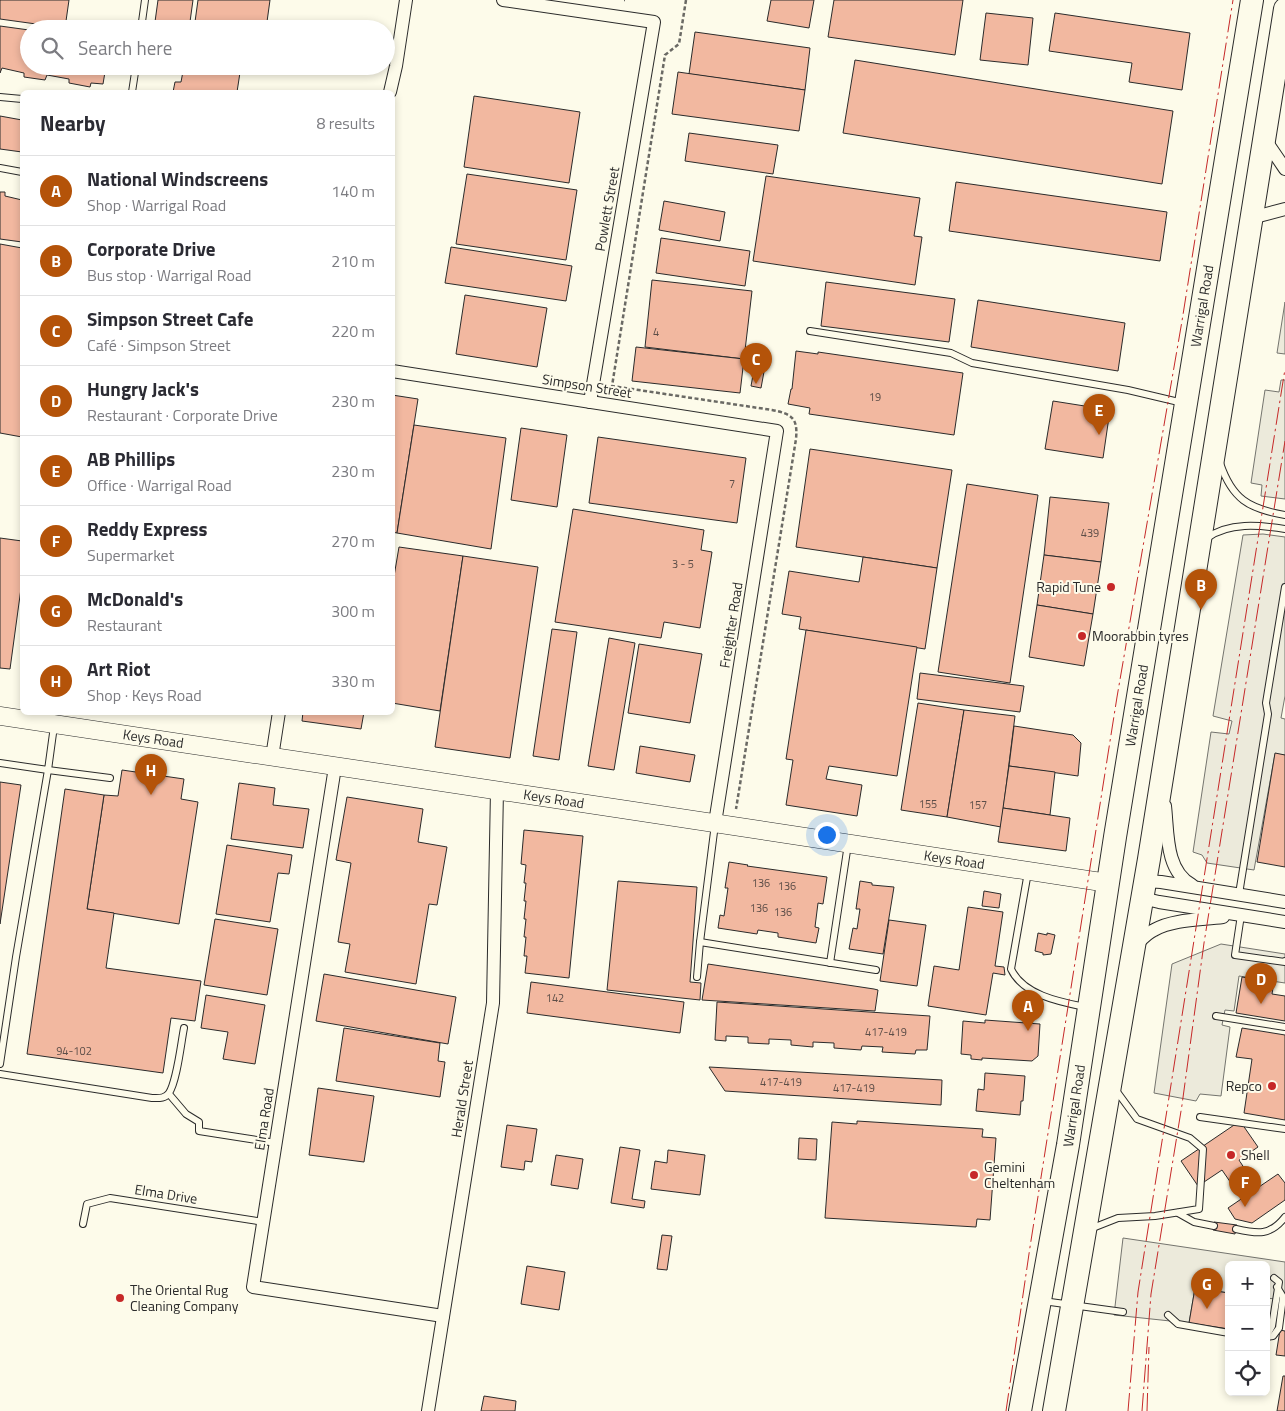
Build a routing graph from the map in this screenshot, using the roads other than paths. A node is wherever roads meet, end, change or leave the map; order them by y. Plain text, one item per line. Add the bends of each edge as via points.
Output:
1 (145, 0) edge
2 (406, 0) edge
3 (503, 0) edge
4 (1252, 0) edge
5 (1285, 9) edge
6 (142, 20) edge
7 (395, 70) edge
8 (135, 75) edge
9 (394, 75) edge
10 (132, 90) edge
11 (390, 90) edge
12 (0, 96) edge
13 (20, 99) edge
14 (1264, 138) junction
15 (0, 168) edge
16 (1285, 169) edge
17 (20, 172) edge
18 (1285, 209) edge
19 (1251, 218) junction
20 (1208, 274) junction
21 (1241, 279) junction
22 (810, 331) dead end
23 (395, 371) edge
24 (590, 402) junction
25 (1186, 404) junction
26 (777, 431) joint
27 (1215, 446) junction
28 (1285, 515) edge
29 (1285, 530) edge
30 (1198, 547) junction
31 (1285, 587) edge
32 (279, 715) edge
33 (0, 716) edge
34 (54, 723) junction
35 (272, 757) junction
36 (0, 763) edge
37 (335, 767) junction
38 (48, 770) junction
39 (1161, 776) junction
40 (110, 778) dead end
41 (497, 790) junction
42 (715, 823) junction
43 (848, 843) junction
44 (1028, 871) junction
45 (1108, 883) junction
46 (1204, 888) junction
47 (1143, 890) junction
48 (1239, 894) junction
49 (1285, 902) edge
50 (1241, 915) junction
51 (1285, 922) edge
52 (700, 942) junction
53 (1133, 948) junction
54 (1285, 962) edge
55 (830, 963) junction
56 (876, 970) dead end
57 (698, 977) dead end
58 (1089, 1008) junction
59 (1216, 1016) dead end
60 (1285, 1027) edge
61 (184, 1028) dead end
62 (0, 1064) edge
63 (0, 1074) edge
64 (1111, 1085) junction
65 (169, 1094) junction
66 (1200, 1117) dead end
67 (1285, 1129) edge
68 (276, 1143) junction
69 (1178, 1213) junction
70 (1285, 1217) edge
71 (264, 1222) junction
72 (83, 1224) dead end
73 (1214, 1226) dead end
74 (1236, 1229) dead end
75 (1086, 1231) junction
76 (1274, 1278) dead end
77 (1040, 1300) junction
78 (1072, 1305) junction
79 (1123, 1312) dead end
80 (1168, 1315) dead end
81 (443, 1316) junction
82 (1270, 1330) edge
83 (1225, 1332) edge
84 (428, 1411) edge
85 (1020, 1411) edge
86 (1054, 1411) edge

1 - 6 lane
2 - 7 street
3 - 24 street, Powlett Street via 654,22
4 - 20 highway, Warrigal Road
5 - 14 highway
8 - 10 lane
9 - 11 street
12 - 13 lane
14 - 16 street
14 - 19 highway
15 - 17 lane
18 - 19 street
19 - 21 highway
20 - 21 highway
20 - 25 highway, Warrigal Road
21 - 27 highway
22 - 25 lane via 951,352 972,363 1109,386
23 - 24 street, Simpson Street
24 - 26 street, Simpson Street
25 - 45 highway, Warrigal Road
26 - 42 street, Freighter Road
27 - 28 lane via 1225,477 1234,492 1258,510
27 - 30 highway
29 - 30 lane via 1256,525 1227,529 1212,535
30 - 39 highway
31 - 48 lane
32 - 35 street
33 - 34 street, Keys Road
34 - 35 street, Keys Road
34 - 38 lane
35 - 37 street, Keys Road
36 - 38 lane
37 - 41 street, Keys Road
37 - 68 street, Elma Road
38 - 40 lane
38 - 62 lane
39 - 46 street via 1174,865 1184,880
39 - 47 highway
41 - 42 street, Keys Road
41 - 81 street, Herald Street via 493,1003
42 - 43 street, Keys Road
42 - 52 lane
43 - 44 street, Keys Road
43 - 55 lane
44 - 45 street, Keys Road
44 - 58 lane via 1011,969 1015,977 1052,1000
45 - 47 highway
45 - 58 highway, Warrigal Road
46 - 47 street via 1161,882
46 - 48 street
47 - 50 street via 1159,902
47 - 53 highway
48 - 49 street
50 - 51 street
50 - 53 street via 1161,927 1148,933
50 - 54 lane via 1235,955
52 - 55 lane
52 - 57 lane
53 - 64 highway
55 - 56 lane
58 - 77 highway, Warrigal Road
59 - 60 lane
61 - 65 lane
63 - 65 lane via 152,1098
64 - 69 lane via 1137,1119 1190,1138 1202,1149 1199,1209
64 - 75 highway
65 - 68 lane via 186,1114 199,1122 199,1131
66 - 67 lane
68 - 71 street, Elma Road
69 - 73 lane via 1194,1222
69 - 75 lane via 1118,1218
70 - 74 lane via 1276,1227 1258,1234
71 - 72 lane, Elma Drive via 110,1198 87,1204
71 - 81 street, Elma Road via 253,1287
75 - 78 highway
76 - 82 lane via 1279,1282
77 - 78 lane
77 - 85 highway, Warrigal Road
78 - 79 lane
78 - 86 highway
80 - 83 lane via 1178,1324
81 - 84 street, Herald Street

